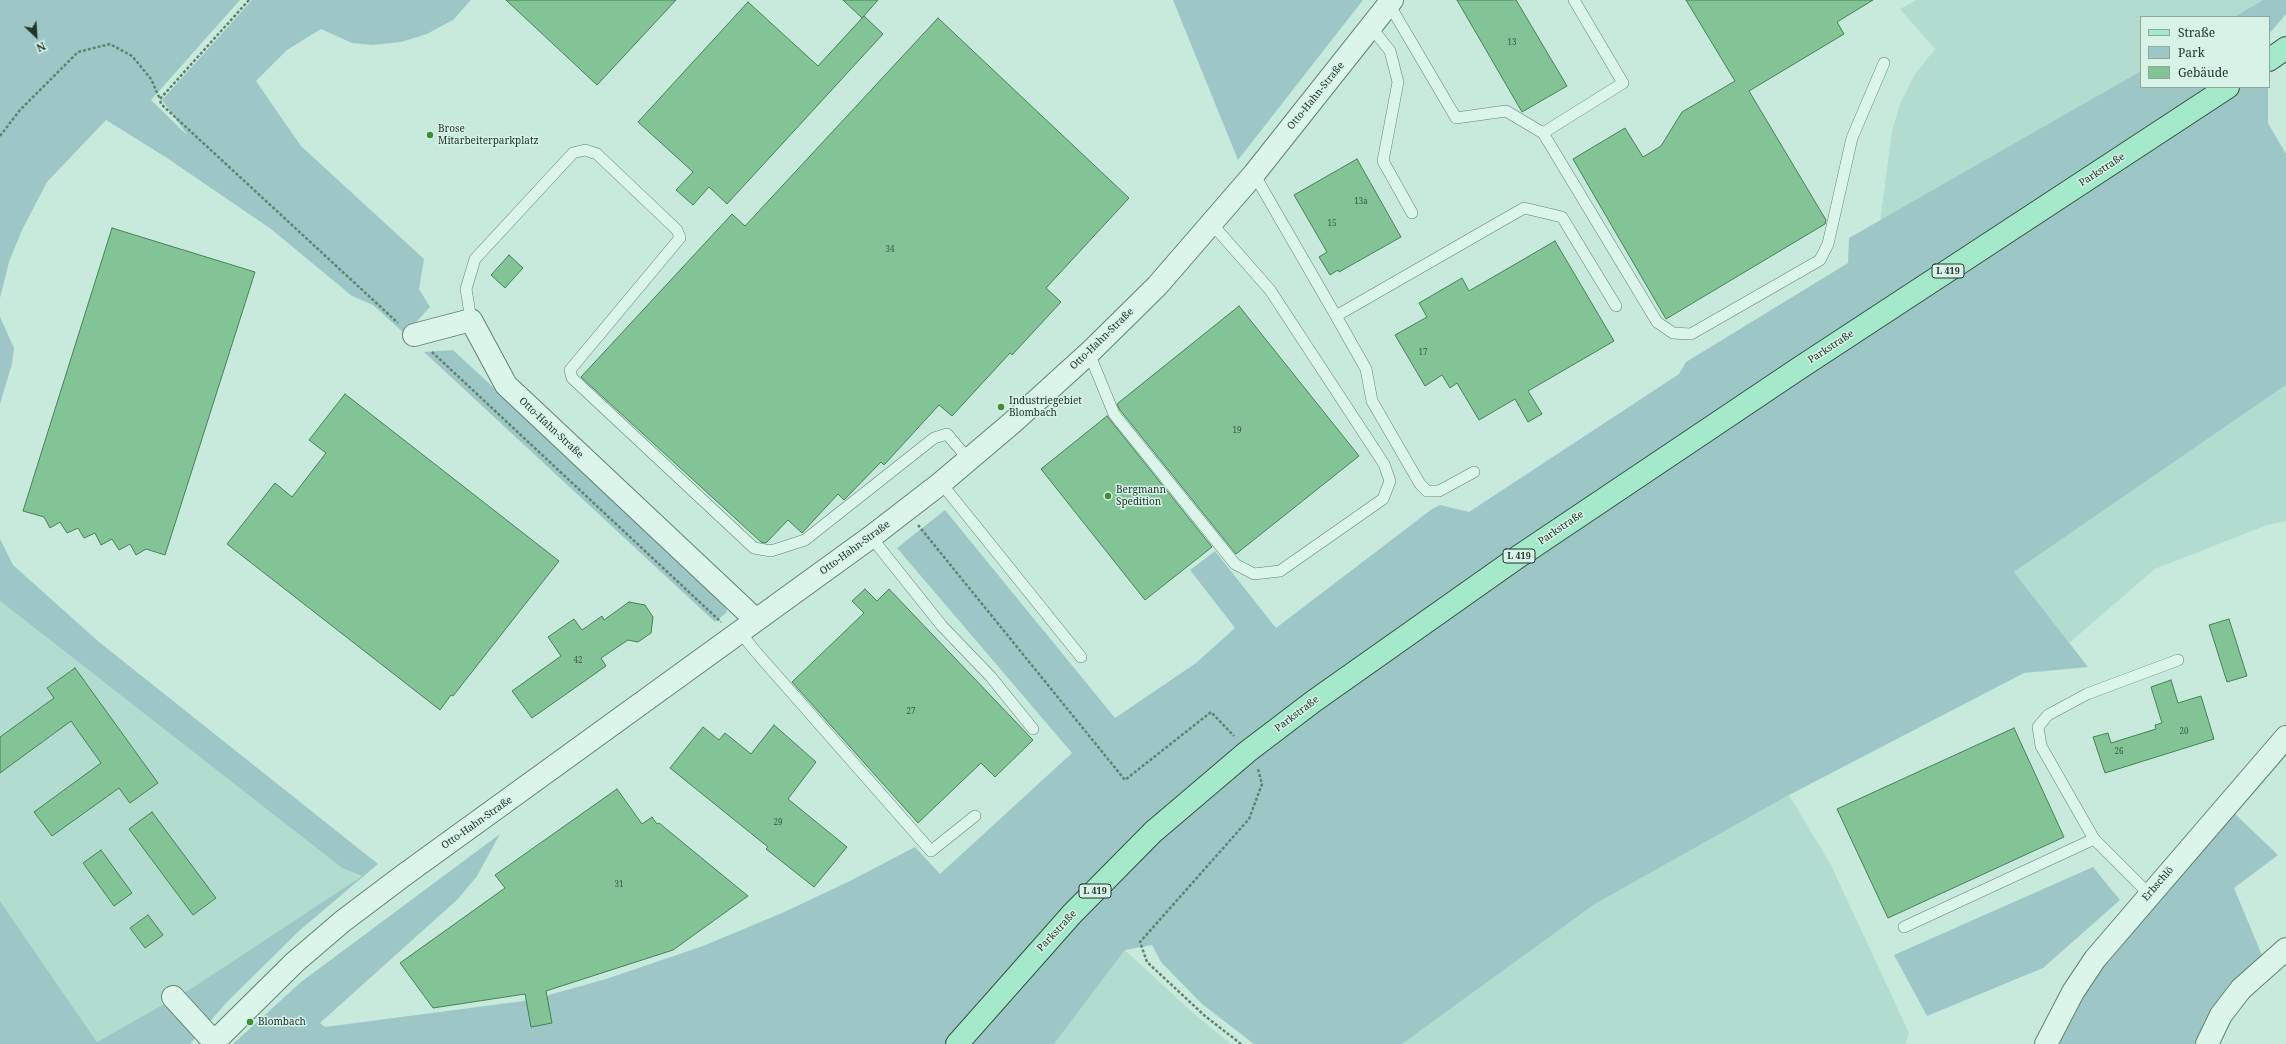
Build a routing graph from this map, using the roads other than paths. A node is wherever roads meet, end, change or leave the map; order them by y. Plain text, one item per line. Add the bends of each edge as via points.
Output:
1 (1574, 0) edge
2 (1390, 2) edge
3 (1371, 27) junction
4 (2286, 48) edge
5 (2270, 59) edge
6 (1884, 63) dead end
7 (2226, 88) edge
8 (1543, 133) junction
9 (1254, 174) junction
10 (1412, 213) dead end
11 (1212, 224) junction
12 (1616, 306) dead end
13 (1336, 316) junction
14 (471, 320) junction
15 (414, 335) road end
16 (1089, 353) junction
17 (969, 460) junction
18 (1474, 472) dead end
19 (941, 483) junction
20 (871, 537) junction
21 (744, 629) junction
22 (1081, 657) dead end
23 (2178, 660) dead end
24 (1033, 729) dead end
25 (2286, 737) edge
26 (975, 816) dead end
27 (2094, 839) junction
28 (2149, 894) junction
29 (1904, 926) dead end
30 (2286, 950) edge
31 (173, 997) dead end
32 (213, 1043) edge
33 (957, 1044) edge
34 (2046, 1044) edge
35 (2208, 1044) edge

1 - 8 lane via 1623,83
2 - 3 street, Otto-Hahn-Straße
2 - 8 lane via 1456,118 1506,111
3 - 9 street, Otto-Hahn-Straße
3 - 10 lane via 1390,51 1398,82 1383,162
4 - 5 main road
6 - 8 lane via 1852,138 1828,244 1820,260 1691,334 1673,333 1657,322
7 - 33 main road, Parkstraße / L 419 via 1798,369 1518,557 1314,701 1247,752 1153,832 1072,914
9 - 11 street, Otto-Hahn-Straße
9 - 13 lane
11 - 16 street, Otto-Hahn-Straße via 1157,286
11 - 16 lane via 1270,290 1384,464 1390,481 1383,499 1280,571 1254,574 1235,564 1114,414
12 - 13 lane via 1562,217 1524,208
13 - 18 lane via 1366,369 1372,401 1420,484 1427,491 1440,491
14 - 15 street
14 - 17 lane via 466,289 475,259 573,153 584,150 597,154 676,230 680,238 570,370 572,378 754,548 771,551 805,540 934,438 947,434
14 - 21 street, Otto-Hahn-Straße via 506,386
16 - 17 street, Otto-Hahn-Straße
17 - 19 street, Otto-Hahn-Straße
19 - 20 street, Otto-Hahn-Straße
19 - 22 lane
20 - 21 street, Otto-Hahn-Straße
20 - 24 lane via 942,626 991,677
21 - 26 lane via 756,652 931,851
21 - 32 street, Otto-Hahn-Straße via 343,921 295,962
23 - 27 lane via 2088,694 2048,715 2038,727 2041,746
25 - 28 street, Erbschlö
27 - 28 lane
27 - 29 lane
28 - 34 street, Erbschlö via 2096,959 2073,992
30 - 35 street via 2241,989 2221,1016
31 - 32 street

